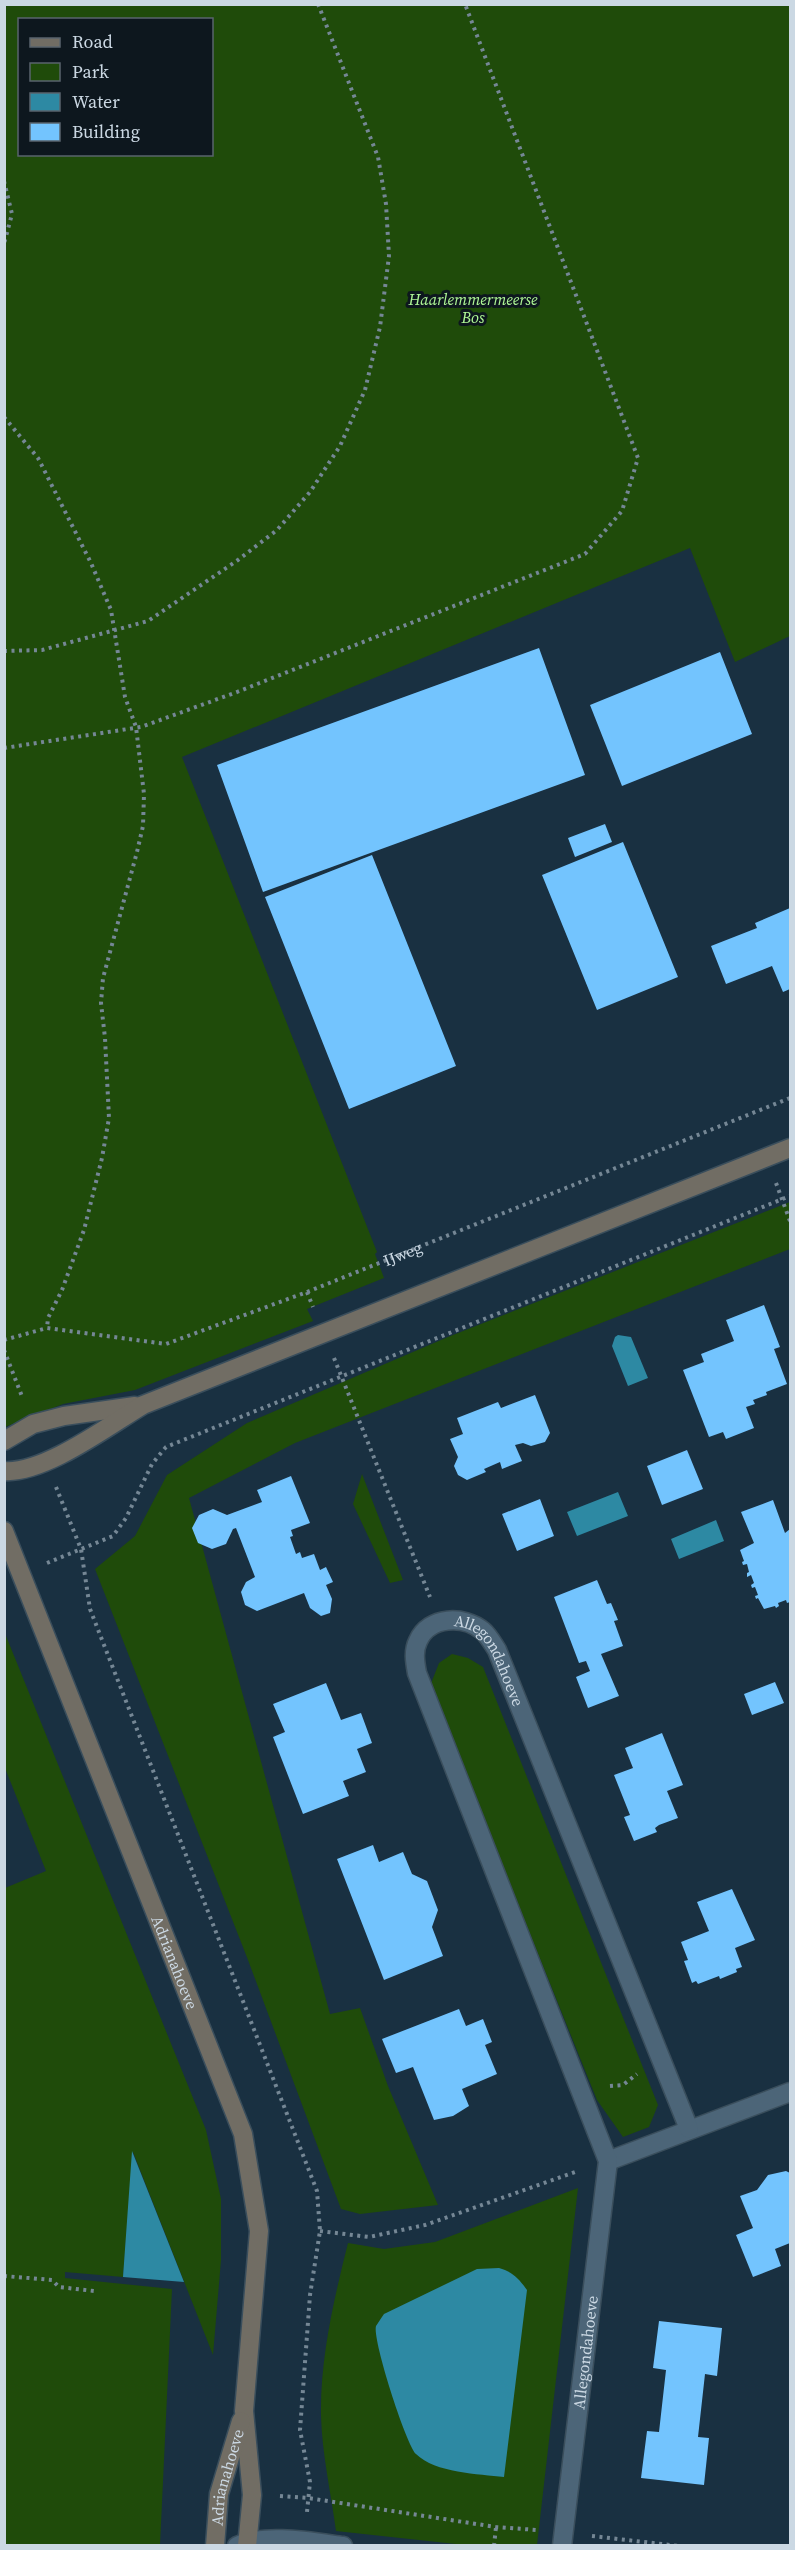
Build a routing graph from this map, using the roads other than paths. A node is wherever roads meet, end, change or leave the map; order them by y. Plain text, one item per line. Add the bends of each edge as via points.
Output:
1 (790, 1148) edge
2 (143, 1405) junction
3 (4, 1441) edge
4 (4, 1471) edge
5 (4, 1531) edge
6 (790, 2092) edge
7 (689, 2129) junction
8 (608, 2161) junction
9 (244, 2410) junction
10 (563, 2539) edge
11 (244, 2544) edge
12 (215, 2546) edge
13 (343, 2546) edge

1 - 2 street
2 - 3 street via 33,1424
2 - 4 street via 46,1462 15,1472
5 - 9 street, Adrianahoeve via 243,2134 259,2231
6 - 7 street
7 - 8 street
7 - 8 street, Allegondahoeve via 497,1650 484,1631 466,1621 445,1620 418,1640 414,1655 417,1673
8 - 10 street, Allegondahoeve
9 - 11 street, Adrianahoeve via 252,2495
9 - 12 street, Adrianahoeve via 219,2494
11 - 13 street via 304,2541

